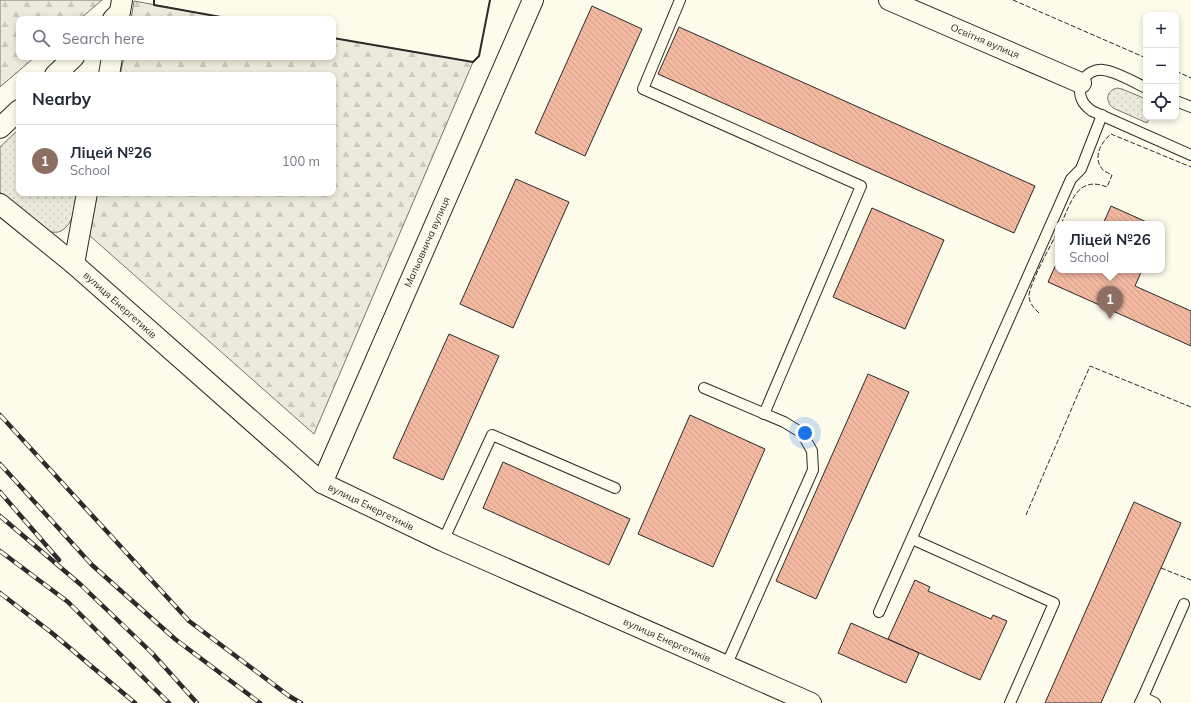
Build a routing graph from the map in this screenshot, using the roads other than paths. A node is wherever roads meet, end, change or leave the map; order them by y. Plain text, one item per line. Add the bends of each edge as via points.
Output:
1 (532, 0) edge
2 (680, 0) edge
3 (889, 0) edge
4 (913, 5) edge
5 (71, 60) edge
6 (112, 60) edge
7 (58, 72) edge
8 (110, 72) edge
9 (1081, 83) junction
10 (1143, 87) edge
11 (1179, 102) edge
12 (1190, 106) edge
13 (16, 113) edge
14 (1102, 115) junction
15 (0, 128) edge
16 (1191, 154) edge
17 (86, 196) edge
18 (0, 204) edge
19 (74, 264) junction
20 (704, 388) dead end
21 (764, 414) junction
22 (322, 483) junction
23 (615, 488) dead end
24 (912, 539) junction
25 (443, 541) junction
26 (1184, 604) dead end
27 (879, 612) dead end
28 (726, 666) junction
29 (1141, 700) edge
30 (811, 703) edge
31 (1010, 703) edge
32 (1155, 703) edge

1 - 22 street, Мальовнича вулиця
2 - 21 lane via 643,88 861,186
3 - 4 street, Освітня вулиця
4 - 9 street, Освітня вулиця
5 - 7 street
6 - 8 street
9 - 10 lane via 1093,71 1102,70
9 - 14 lane via 1081,99 1086,106
11 - 12 lane
13 - 15 street
14 - 16 lane
14 - 24 lane via 1081,169 1071,179
17 - 19 street
18 - 19 street, вулиця Енергетиків
19 - 22 street, вулиця Енергетиків
20 - 21 lane
21 - 28 lane via 802,433 812,451 813,470
22 - 25 street, вулиця Енергетиків
23 - 25 lane via 492,435
24 - 27 lane
24 - 31 lane via 1054,603
25 - 28 street, вулиця Енергетиків
26 - 29 lane
28 - 30 street, вулиця Енергетиків
29 - 32 lane

